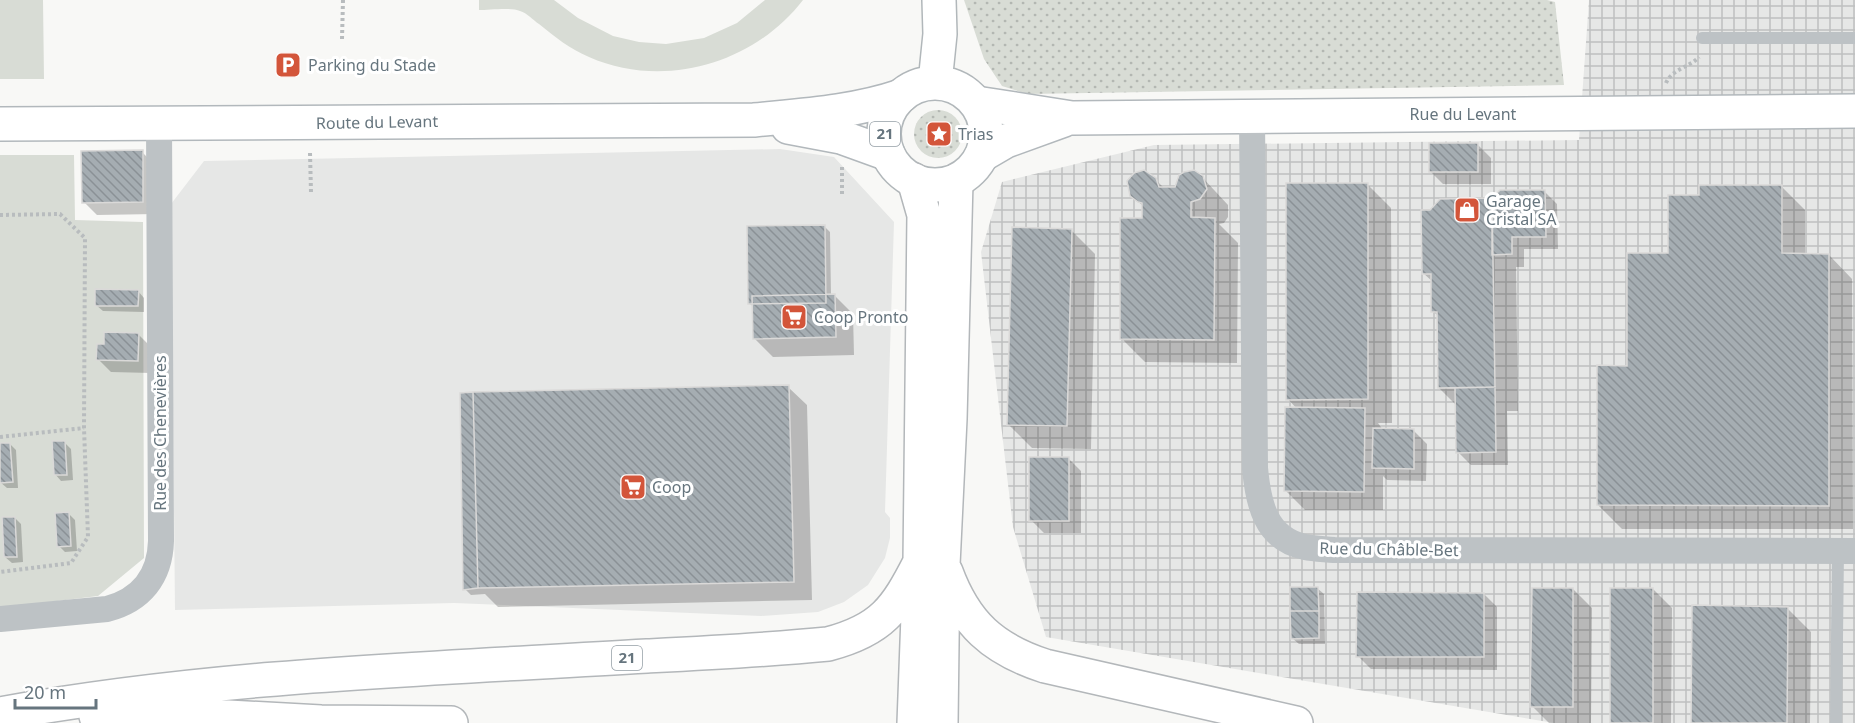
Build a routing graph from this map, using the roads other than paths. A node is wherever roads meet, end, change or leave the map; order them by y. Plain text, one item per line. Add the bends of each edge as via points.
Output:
1 (939, 0) edge
2 (1702, 38) dead end
3 (1855, 38) edge
4 (935, 83) junction
5 (902, 96) junction
6 (976, 104) junction
7 (1855, 111) edge
8 (1252, 117) junction
9 (1072, 118) junction
10 (754, 120) junction
11 (159, 123) junction
12 (0, 124) edge
13 (888, 154) junction
14 (982, 156) junction
15 (914, 180) junction
16 (956, 181) junction
17 (1847, 551) edge
18 (932, 564) junction
19 (0, 619) edge
20 (928, 687) junction
21 (0, 714) edge
22 (0, 722) edge
23 (326, 722) edge
24 (451, 723) edge
25 (914, 723) edge
26 (941, 723) edge
27 (1296, 723) edge
28 (1836, 723) edge

1 - 4 main road
2 - 3 lane
4 - 5 main road
4 - 6 main road via 953,87
5 - 10 main road, Route du Levant via 842,111
5 - 13 main road, 21 via 887,119
6 - 9 main road, Rue du Levant
6 - 14 main road via 986,127
7 - 8 main road, Rue du Levant
8 - 9 main road, Rue du Levant
8 - 17 street, Rue du Châble-Bet via 1256,479 1267,520 1289,542 1334,550
9 - 14 main road, Rue du Levant via 1006,141
10 - 11 main road, Route du Levant
10 - 13 main road, Route du Levant via 841,137
11 - 12 main road, Route du Levant
11 - 19 street, Rue des Chenevières via 161,548 157,568 139,594 120,606
13 - 15 main road, 21 via 903,174
14 - 16 main road via 974,168
15 - 16 main road via 935,185
15 - 18 main road, 21 via 924,215
16 - 18 main road, 21 via 950,419
17 - 28 lane
18 - 20 main road
18 - 21 main road, 21 via 883,618 849,638 828,644 296,677 88,699
18 - 27 main road via 976,625 1014,655 1046,666
20 - 25 main road
20 - 26 main road
22 - 23 main road via 140,716
23 - 24 main road

